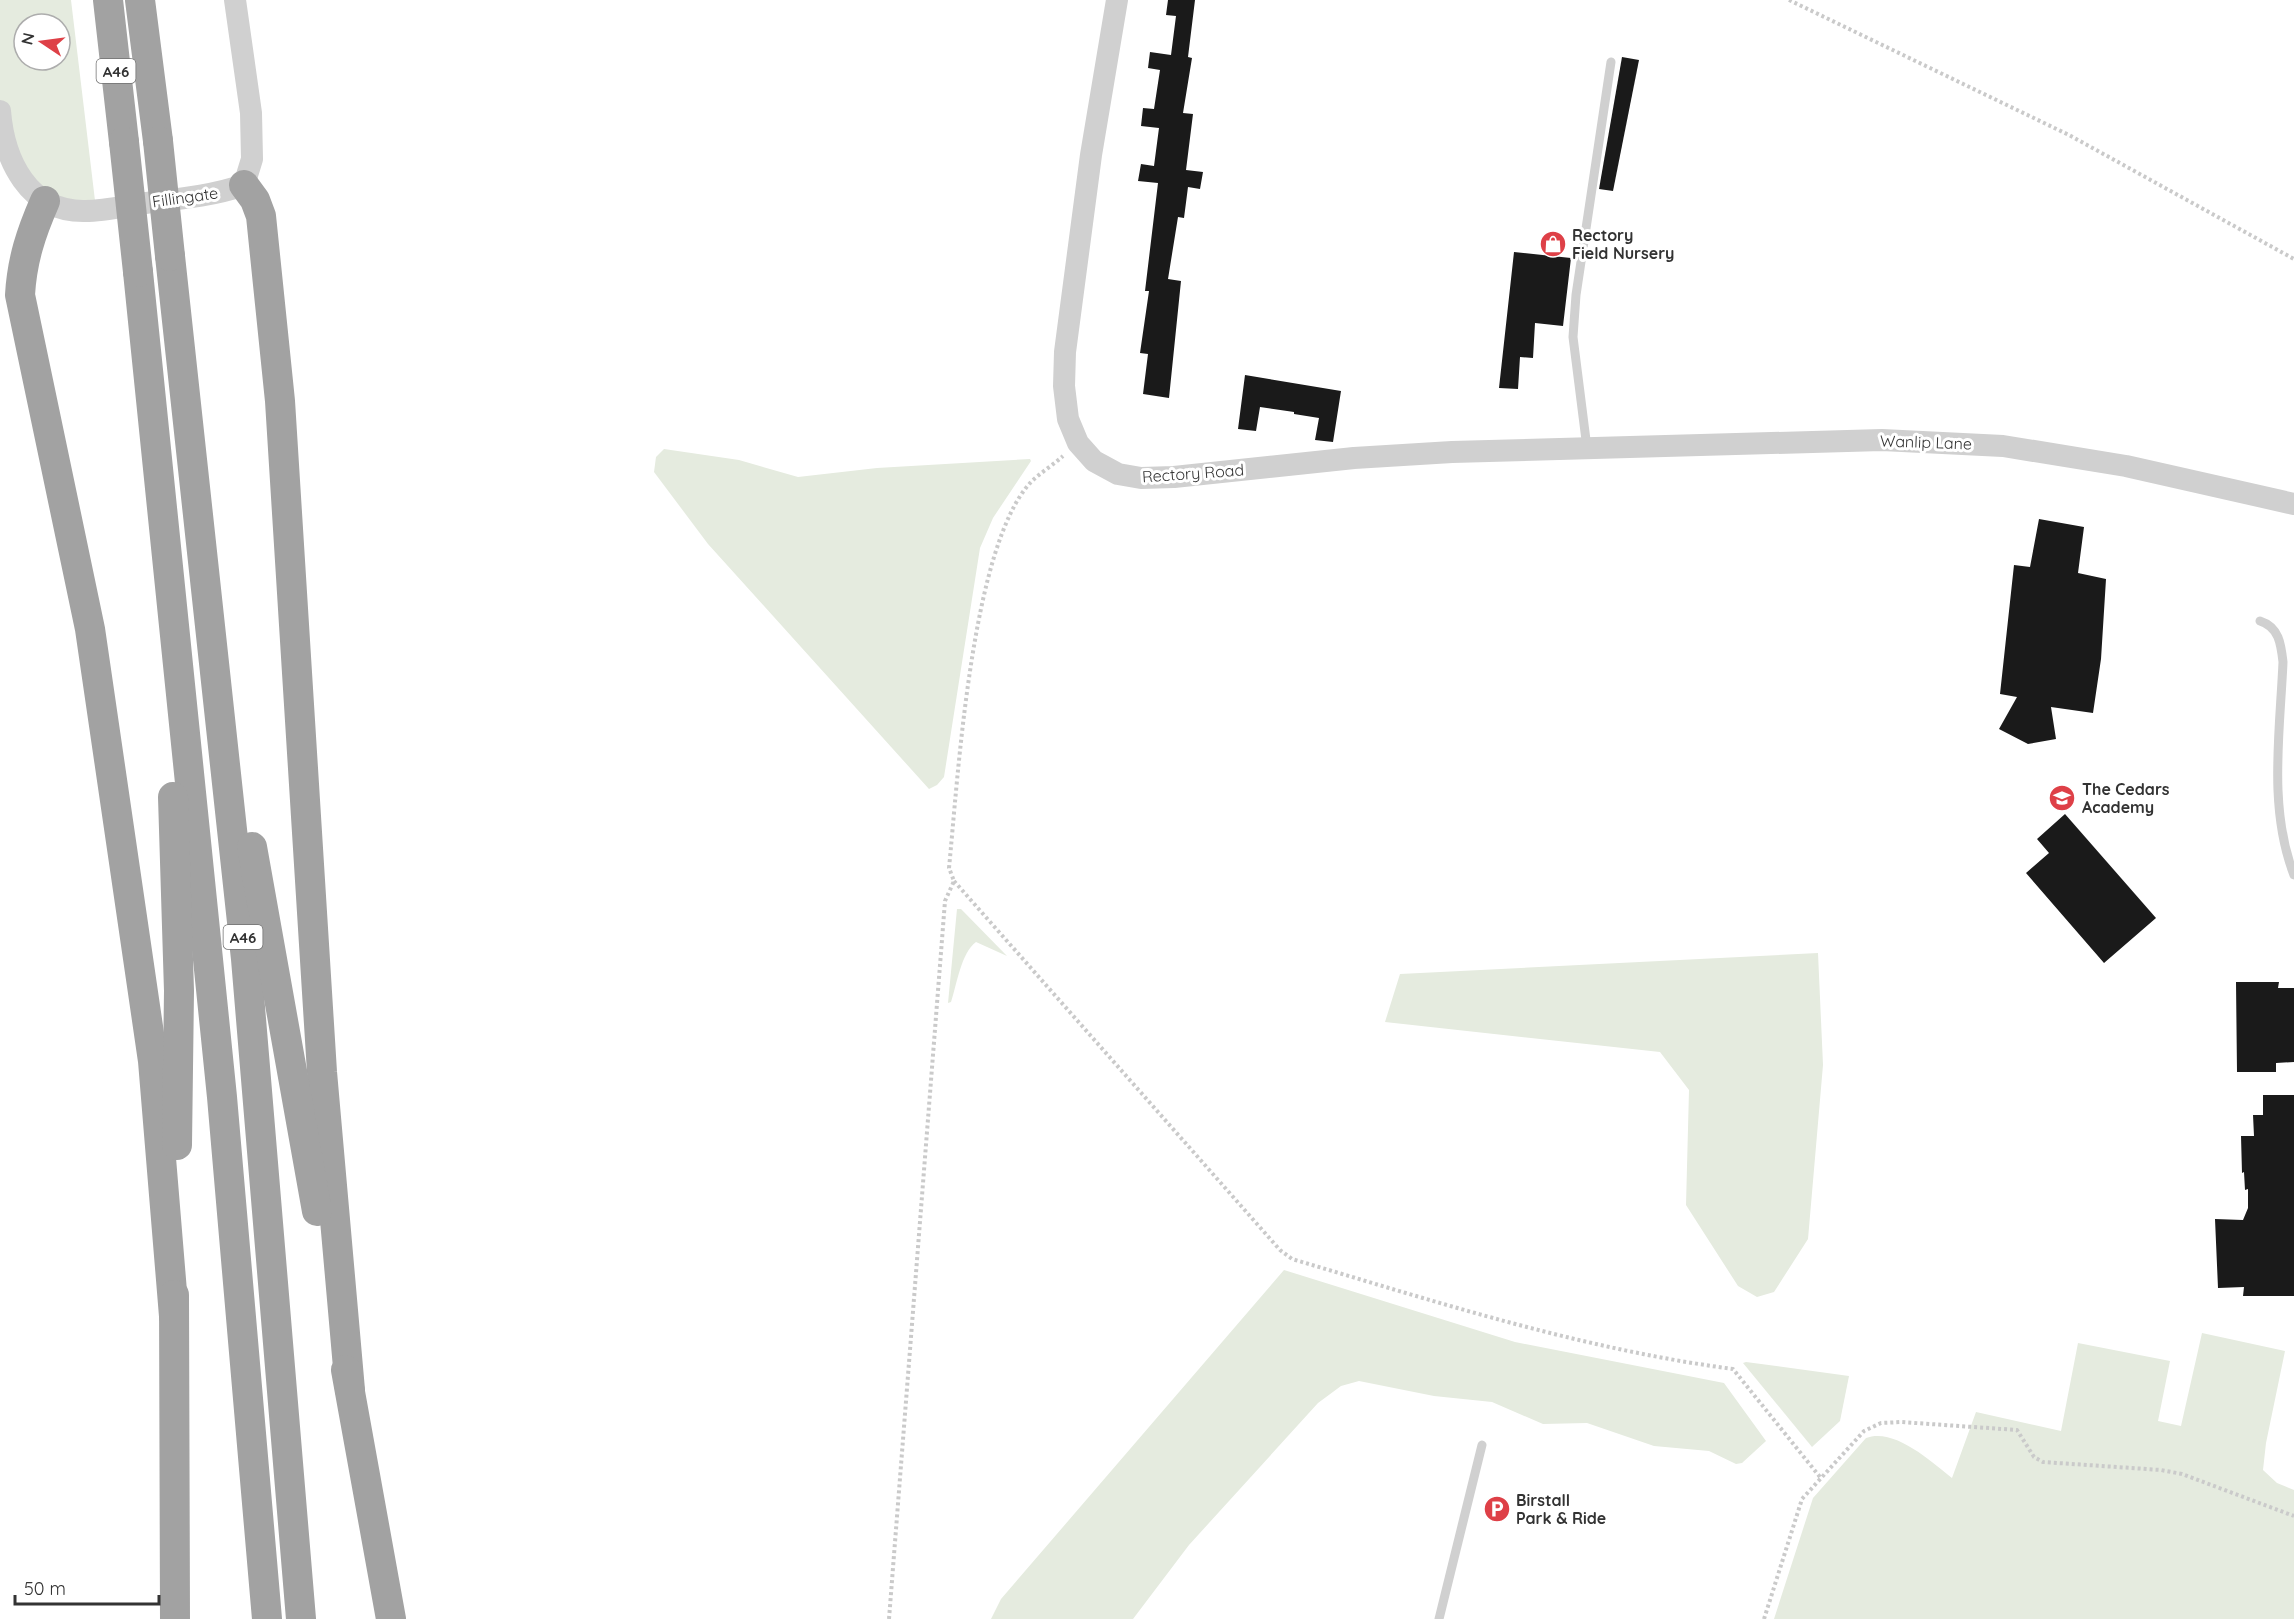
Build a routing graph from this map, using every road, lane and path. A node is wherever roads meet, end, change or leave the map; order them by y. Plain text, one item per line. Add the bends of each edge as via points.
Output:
1 (108, 0) edge
2 (140, 0) edge
3 (235, 0) edge
4 (1117, 0) edge
5 (1789, 0) edge
6 (1611, 62) dead end
7 (0, 111) edge
8 (244, 185) junction
9 (45, 201) junction
10 (2294, 259) edge
11 (1078, 443) junction
12 (1587, 448) junction
13 (1552, 449) joint
14 (2294, 504) edge
15 (200, 522) junction
16 (171, 612) junction
17 (2260, 621) dead end
18 (2294, 875) edge
19 (954, 881) junction
20 (174, 1316) junction
21 (350, 1390) junction
22 (1482, 1445) dead end
23 (1820, 1477) junction
24 (2294, 1516) edge
25 (175, 1619) edge
26 (267, 1619) edge
27 (301, 1619) edge
28 (391, 1619) edge
29 (889, 1619) edge
30 (1439, 1619) edge
31 (1764, 1619) edge

1 - 16 highway, A46, bridge
2 - 15 highway, A46, bridge
3 - 8 street via 251,113 252,159
4 - 11 street, Rectory Road via 1090,155 1065,352 1068,419
5 - 10 path via 2069,135
6 - 12 lane via 1573,337
7 - 9 street, Fillingate via 2,138 14,167 27,188
8 - 9 street, Fillingate via 214,194 85,211
8 - 21 highway via 261,216 280,401 322,1072
9 - 20 highway via 21,267 20,295 90,629 153,1062
11 - 13 street, Rectory Road via 1094,461 1118,474 1141,478 1354,458
11 - 19 path via 1030,483 997,546 971,675 949,868
12 - 13 street, Wanlip Lane
12 - 14 street, Wanlip Lane via 1882,440 2004,446 2126,466
15 - 21 highway via 253,850
15 - 27 highway, A46 via 246,959
16 - 20 highway via 179,991
16 - 26 highway, A46 via 221,1085
17 - 18 lane via 2271,626 2281,644 2279,802 2286,854
19 - 23 path via 1292,1259 1519,1327 1672,1361 1733,1369
19 - 29 path via 945,900
20 - 25 highway
21 - 28 highway
22 - 30 lane
23 - 24 path via 1864,1431 1881,1423 1979,1426 2017,1430 2034,1457 2043,1462 2182,1474
23 - 31 path via 1802,1499

